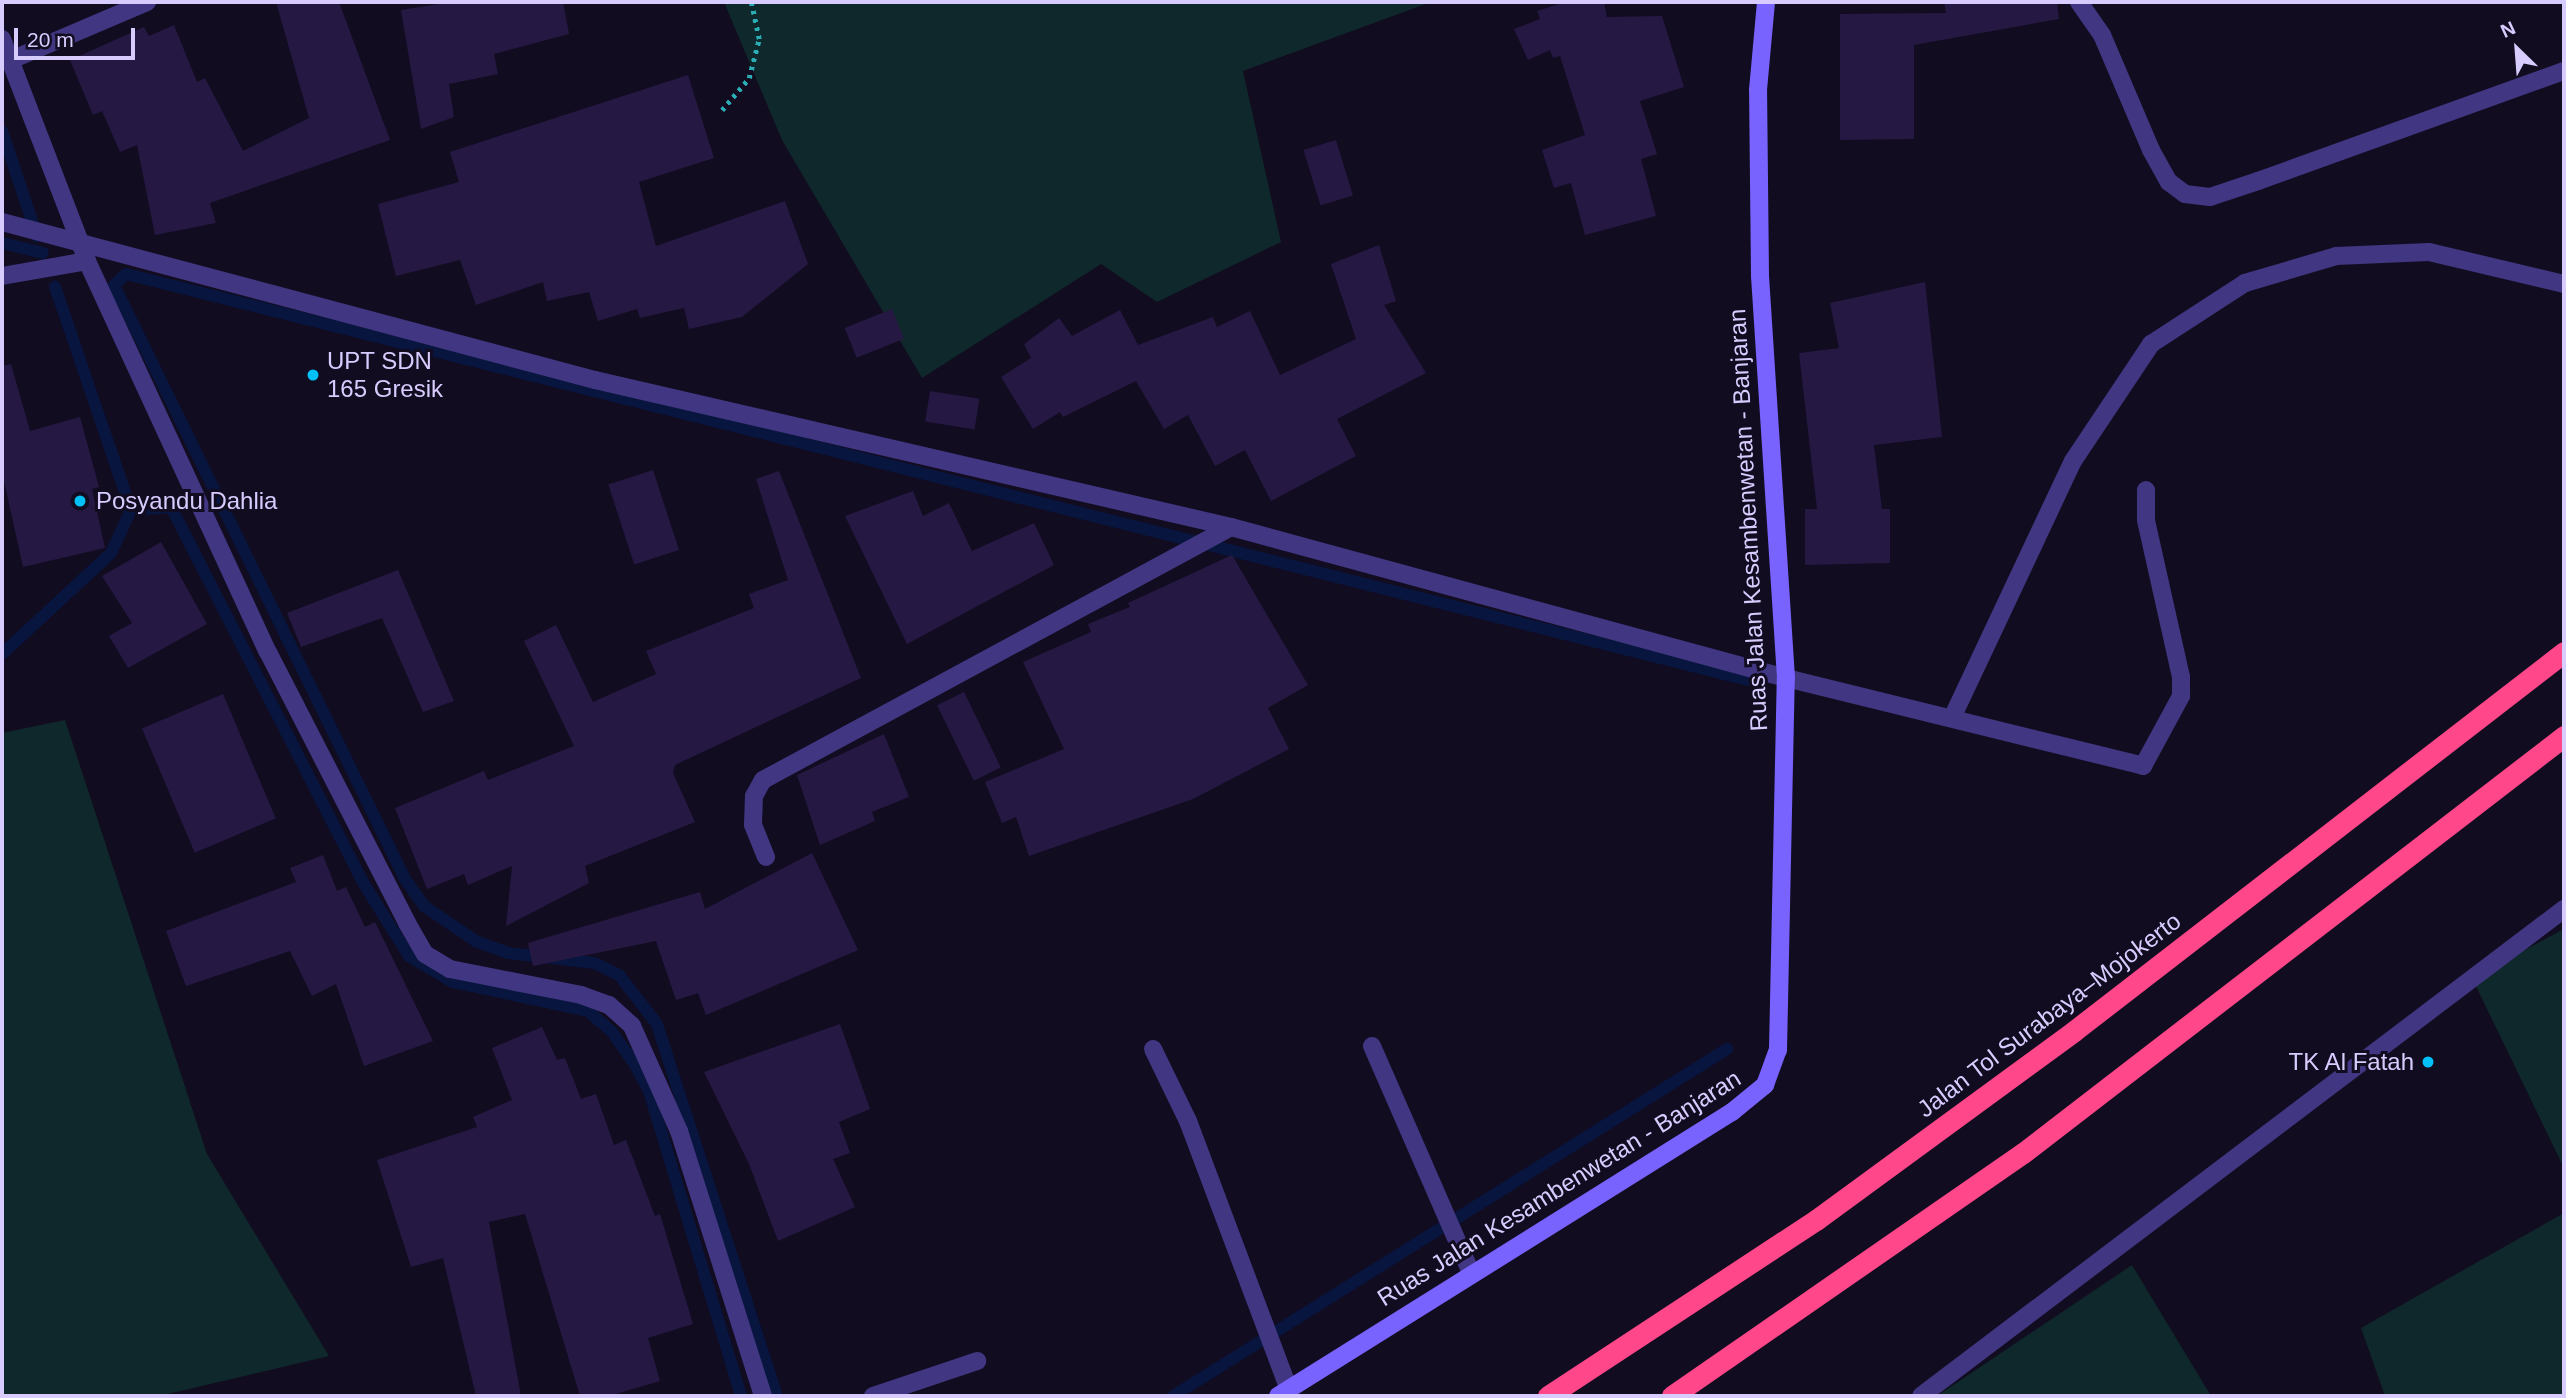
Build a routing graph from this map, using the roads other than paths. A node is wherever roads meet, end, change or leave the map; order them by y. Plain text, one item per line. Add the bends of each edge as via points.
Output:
1 (146, 2) edge
2 (1766, 2) edge
3 (2079, 2) edge
4 (2, 39) edge
5 (10, 60) junction
6 (2564, 71) edge
7 (2, 222) edge
8 (82, 241) junction
9 (87, 261) junction
10 (2, 276) edge
11 (2564, 284) edge
12 (2146, 491) dead end
13 (1231, 527) junction
14 (2564, 652) edge
15 (1786, 678) junction
16 (1952, 718) junction
17 (2564, 736) edge
18 (766, 857) dead end
19 (2564, 909) edge
20 (1372, 1046) dead end
21 (1153, 1049) dead end
22 (1471, 1273) junction
23 (977, 1361) dead end
24 (1283, 1393) edge
25 (763, 1396) edge
26 (873, 1396) edge
27 (1548, 1396) edge
28 (1672, 1396) edge
29 (1920, 1396) edge

1 - 5 street
2 - 15 main road, Ruas Jalan Kesambenwetan - Banjaran via 1758,90 1760,276
3 - 6 street via 2102,35 2151,150 2169,182 2185,194 2210,197
4 - 5 street
5 - 8 street
7 - 8 street
8 - 9 street
8 - 13 street via 595,380
9 - 10 street
9 - 25 street via 268,652 425,954 450,969 581,995 609,1005 632,1026 679,1131
11 - 16 street via 2429,252 2336,256 2245,283 2151,344 2073,461
12 - 16 street via 2146,520 2181,696 2143,766
13 - 15 street
13 - 18 street via 763,780 754,796 753,824
14 - 27 highway, Jalan Tol Surabaya–Mojokerto via 2074,1031 1816,1220
15 - 16 street
15 - 22 main road, Ruas Jalan Kesambenwetan - Banjaran via 1779,1050 1765,1085 1732,1112
17 - 28 highway via 2023,1153
19 - 29 street
20 - 22 street
21 - 24 street via 1188,1121
22 - 24 main road, Ruas Jalan Kesambenwetan - Banjaran
23 - 26 street

